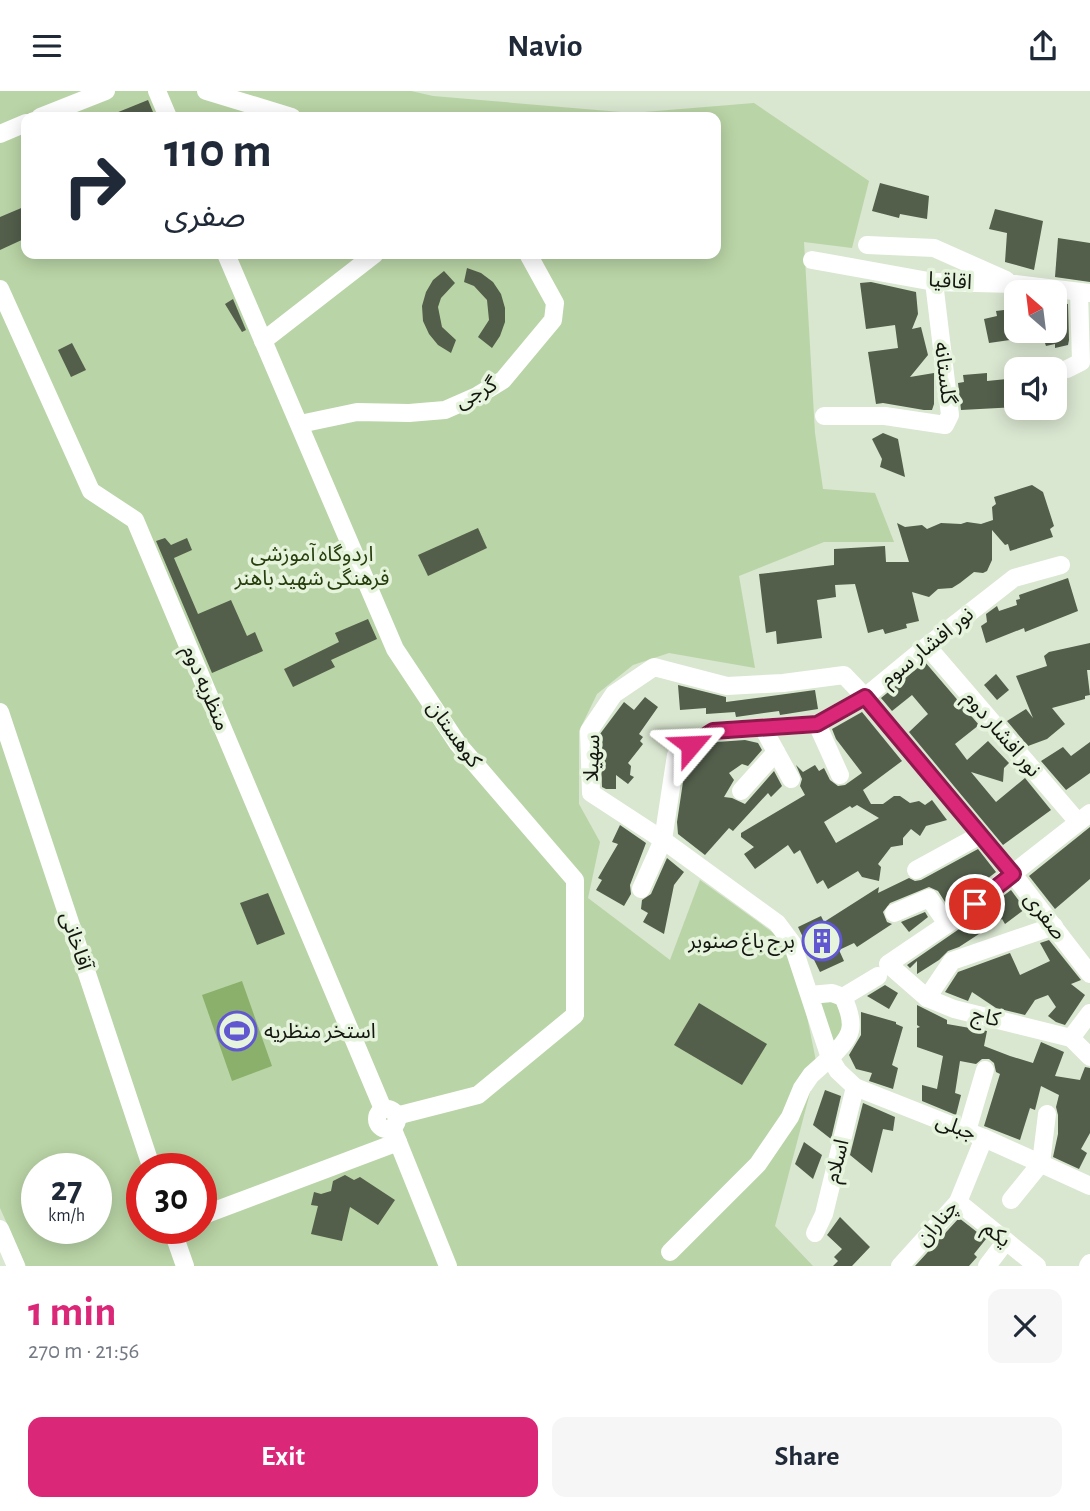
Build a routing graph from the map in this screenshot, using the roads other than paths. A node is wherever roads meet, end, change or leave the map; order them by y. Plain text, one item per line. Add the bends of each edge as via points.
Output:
1 (106, 91) edge
2 (157, 91) edge
3 (206, 91) edge
4 (53, 112) edge
5 (166, 112) edge
6 (275, 112) edge
7 (21, 125) edge
8 (0, 134) edge
9 (867, 245) dead end
10 (228, 259) edge
11 (369, 259) edge
12 (531, 259) edge
13 (812, 260) dead end
14 (1006, 280) edge
15 (934, 282) junction
16 (1004, 284) edge
17 (0, 289) edge
18 (1085, 292) edge
19 (262, 341) junction
20 (1067, 369) dead end
21 (824, 416) dead end
22 (300, 424) junction
23 (1062, 565) dead end
24 (927, 646) junction
25 (865, 697) junction
26 (0, 712) edge
27 (817, 724) junction
28 (763, 728) junction
29 (776, 752) junction
30 (840, 775) dead end
31 (791, 779) dead end
32 (741, 791) dead end
33 (1084, 818) edge
34 (980, 835) junction
35 (663, 840) junction
36 (916, 870) dead end
37 (1013, 874) junction
38 (641, 889) dead end
39 (894, 913) dead end
40 (947, 924) junction
41 (1054, 926) junction
42 (883, 970) junction
43 (1090, 974) edge
44 (810, 995) junction
45 (844, 997) junction
46 (928, 998) junction
47 (1090, 1013) edge
48 (1071, 1038) junction
49 (1090, 1056) edge
50 (830, 1058) junction
51 (985, 1070) dead end
52 (855, 1087) junction
53 (1047, 1114) dead end
54 (393, 1123) junction
55 (975, 1135) junction
56 (147, 1153) edge
57 (1041, 1163) junction
58 (1090, 1186) edge
59 (1012, 1200) dead end
60 (958, 1202) junction
61 (217, 1208) edge
62 (0, 1229) edge
63 (815, 1233) dead end
64 (1006, 1241) junction
65 (177, 1244) edge
66 (670, 1252) dead end
67 (6, 1257) edge
68 (185, 1266) edge
69 (448, 1266) edge
70 (900, 1266) edge
71 (986, 1266) edge
72 (1037, 1266) edge

1 - 4 street
2 - 5 street
3 - 6 street
7 - 8 street
9 - 14 street via 934,248
10 - 19 street, کوهستان
11 - 19 street
12 - 22 street, گرجی via 555,303 553,320 503,380 445,410 357,412
13 - 15 street, اقاقیا
15 - 16 street, اقاقیا
15 - 21 street, گلستانه via 950,415 945,425 885,416
17 - 54 street, منظریه دوم via 91,491 135,520
18 - 20 street via 1081,362
19 - 22 street, کوهستان
22 - 54 street, کوهستان via 395,649 458,744 575,880 575,1015 478,1095
23 - 24 street, نور افشار سوم via 1014,578
24 - 25 street, نور افشار سوم
24 - 33 street, نور افشار دوم
25 - 27 street, نور افشار سوم
25 - 34 street, صفری
25 - 35 street, سهیلا via 844,675 727,686 654,667 614,694 589,731 591,793
26 - 56 street, آقاخانی
27 - 28 street, نور افشار سوم
27 - 30 street
28 - 29 street
28 - 35 street, نور افشار سوم via 713,731 676,755
29 - 31 street
29 - 32 street
33 - 37 street
34 - 36 street
34 - 37 street, صفری
35 - 38 street, نور افشار سوم
35 - 44 street, سهیلا via 777,923 792,943
37 - 40 street
37 - 41 street, صفری
39 - 40 street via 929,898
40 - 42 street
41 - 43 street, صفری
41 - 46 street via 952,961
42 - 45 street
42 - 46 street, کاج
44 - 45 street
44 - 50 street, سهیلا
45 - 50 street via 852,1016 848,1040
46 - 48 street, کاج via 954,1009
47 - 48 street
48 - 49 street, کاج
50 - 52 street, جبلی
50 - 66 street via 811,1075 758,1164
51 - 55 street, چناران
52 - 55 street, جبلی
52 - 63 street, اسلام via 824,1214
53 - 57 street
54 - 61 street
54 - 69 street, منظریه دوم
55 - 57 street, جبلی
55 - 60 street, چناران
57 - 58 street, جبلی
57 - 59 street
60 - 64 street, یکم
60 - 70 street, چناران
62 - 67 street
64 - 71 street
64 - 72 street, یکم
65 - 68 street

